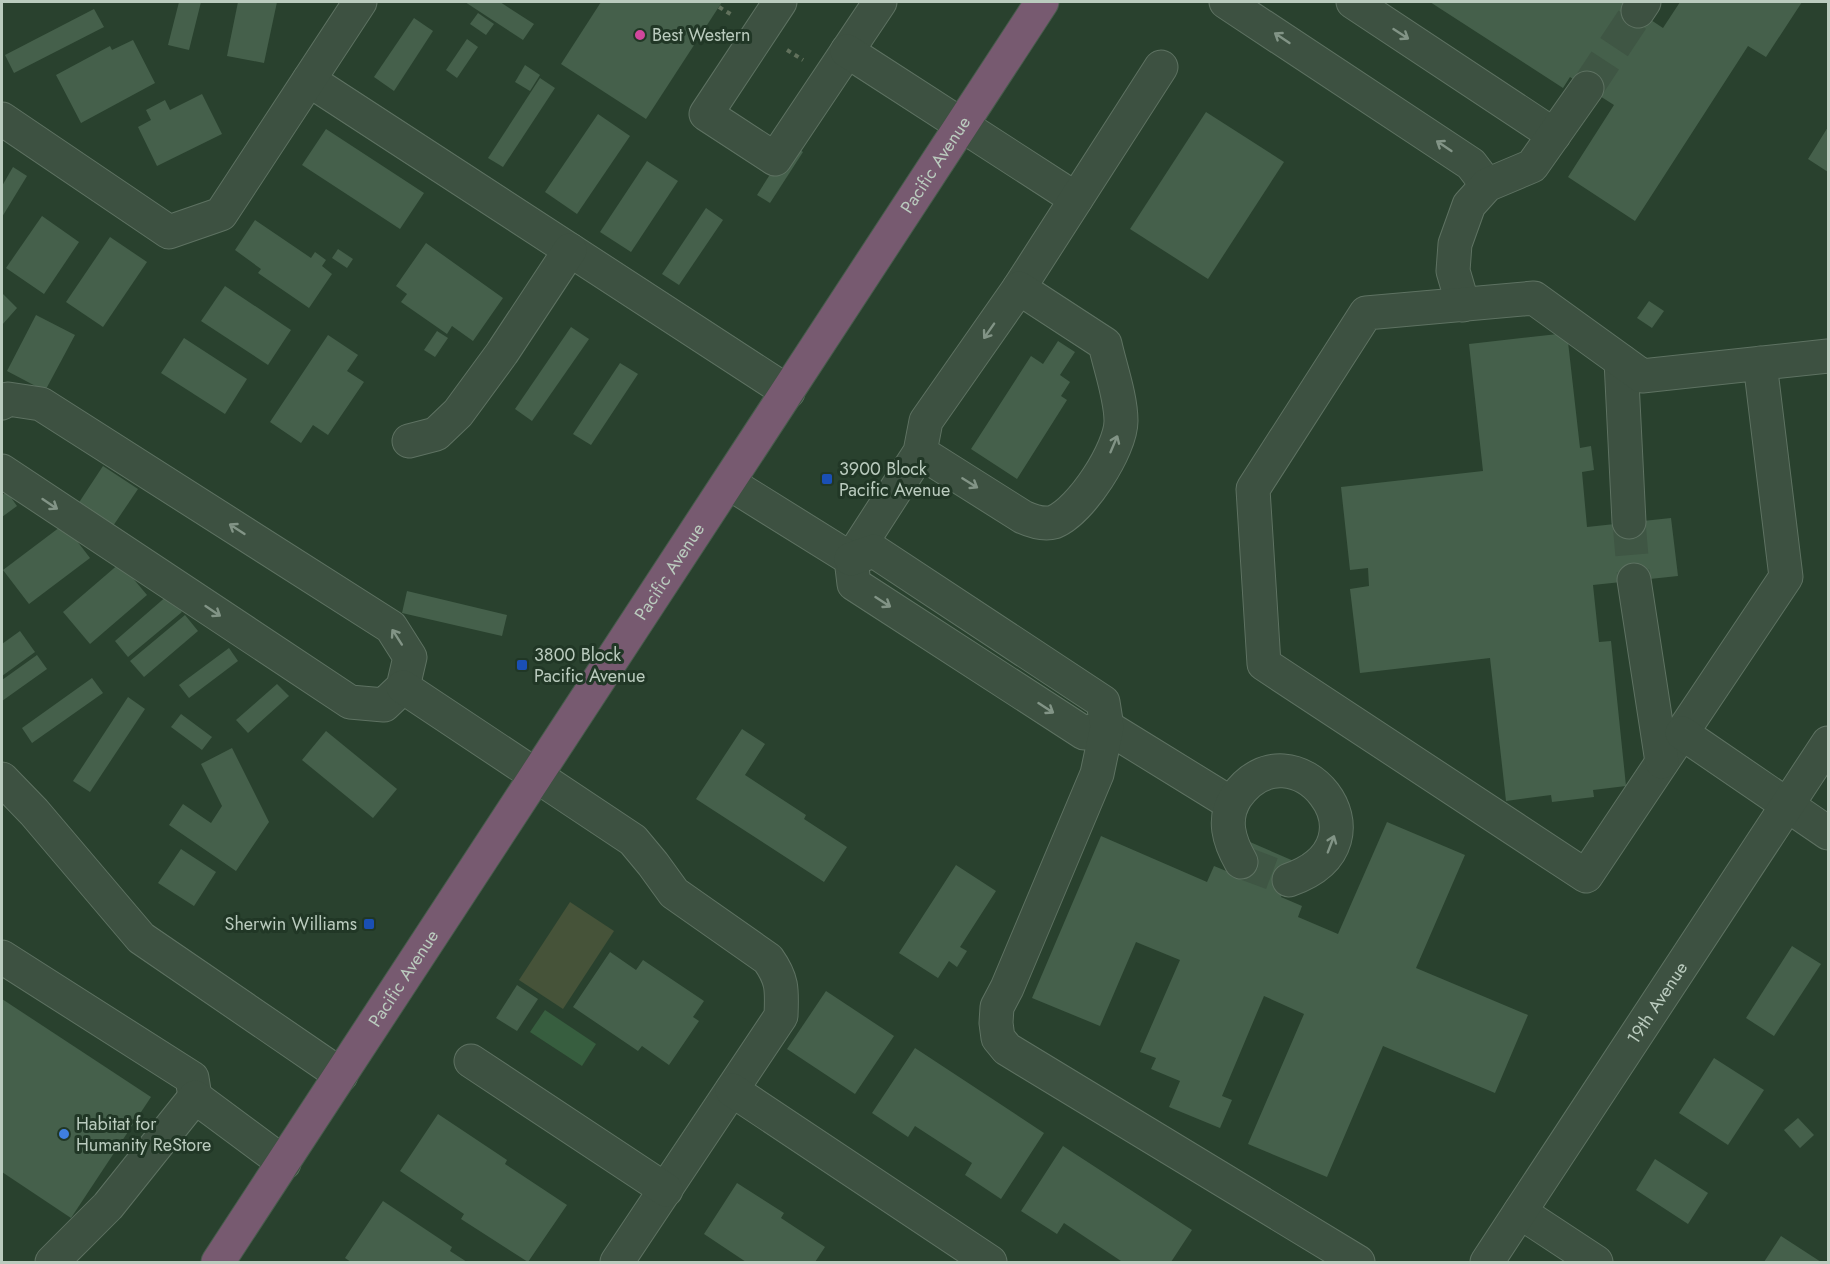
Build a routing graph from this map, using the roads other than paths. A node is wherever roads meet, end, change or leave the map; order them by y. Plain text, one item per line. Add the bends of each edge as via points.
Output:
1 (360, 2) edge
2 (780, 2) edge
3 (880, 2) edge
4 (1042, 2) edge
5 (1226, 2) edge
6 (1353, 2) edge
7 (838, 64) junction
8 (1161, 67) dead end
9 (309, 80) junction
10 (1587, 88) tunnel mouth
11 (2, 119) edge
12 (962, 125) junction
13 (1554, 135) junction
14 (1487, 185) junction
15 (1076, 199) junction
16 (570, 250) junction
17 (1019, 288) junction
18 (1463, 305) junction
19 (1828, 356) edge
20 (1621, 361) junction
21 (1760, 363) junction
22 (788, 392) junction
23 (2, 403) edge
24 (409, 441) dead end
25 (921, 452) junction
26 (2, 471) edge
27 (729, 483) junction
28 (1629, 522) tunnel mouth
29 (851, 559) junction
30 (1634, 580) tunnel mouth
31 (403, 687) junction
32 (1107, 727) junction
33 (1682, 733) junction
34 (1828, 743) edge
35 (1662, 762) junction
36 (536, 776) junction
37 (2, 779) edge
38 (1232, 804) junction
39 (1788, 805) junction
40 (1828, 834) edge
41 (1241, 862) tunnel mouth
42 (1289, 880) dead end
43 (2, 957) edge
44 (471, 1061) dead end
45 (342, 1075) junction
46 (732, 1090) junction
47 (195, 1097) junction
48 (284, 1163) junction
49 (666, 1190) junction
50 (1520, 1212) junction
51 (52, 1263) edge
52 (219, 1263) edge
53 (617, 1263) edge
54 (990, 1263) edge
55 (1358, 1263) edge
56 (1486, 1263) edge
57 (1596, 1263) edge

1 - 9 street
2 - 7 street via 706,114 775,159
3 - 7 street
4 - 12 highway, Pacific Avenue
14 -> 5 street via 1471,164
6 -> 13 street
7 - 12 street
8 - 15 street
9 - 11 street via 221,214 169,232
9 - 16 street
10 - 13 street
12 - 15 street
12 - 22 highway, Pacific Avenue
13 - 14 street via 1532,166
14 - 18 street via 1469,205 1455,244 1453,271
15 - 17 street
16 - 22 street
16 - 24 street via 458,413 436,434
17 -> 25 street via 926,421
25 -> 17 street via 1023,517 1053,522 1087,493 1117,443 1121,421 1105,344
18 - 20 street via 1534,298
18 - 35 street via 1366,313 1253,489 1264,664 1586,876
19 - 21 street
20 - 21 street via 1642,376
20 - 28 street
21 - 33 street via 1786,577
22 - 27 highway, Pacific Avenue
31 -> 23 street via 410,657 391,627 41,404 8,399
25 - 29 street
26 -> 31 street via 350,702 384,705
27 - 29 street
27 - 36 highway, Pacific Avenue
29 - 32 street via 854,584 1084,733
30 - 35 street
31 - 36 street
32 - 38 street
32 - 55 street via 1098,774 997,1007 998,1038 1007,1049
33 - 35 street
33 - 39 street
34 - 39 street, 19th Avenue
36 - 45 highway, Pacific Avenue
36 - 46 street via 633,840 674,893 768,959 779,975 781,1016
37 - 45 street via 141,938
38 - 41 street via 1227,824 1230,844
42 -> 38 street via 1308,873 1324,860 1334,842 1336,821 1331,801 1318,785 1301,775 1280,771 1260,775 1244,787
39 - 40 street
39 - 50 street, 19th Avenue
43 - 47 street via 192,1078
44 - 49 street
45 - 48 highway, Pacific Avenue
46 - 49 street
46 - 54 street
47 - 48 street
47 - 51 street via 108,1206
48 - 52 highway, Pacific Avenue
49 - 53 street
50 - 56 street, 19th Avenue
50 - 57 street

